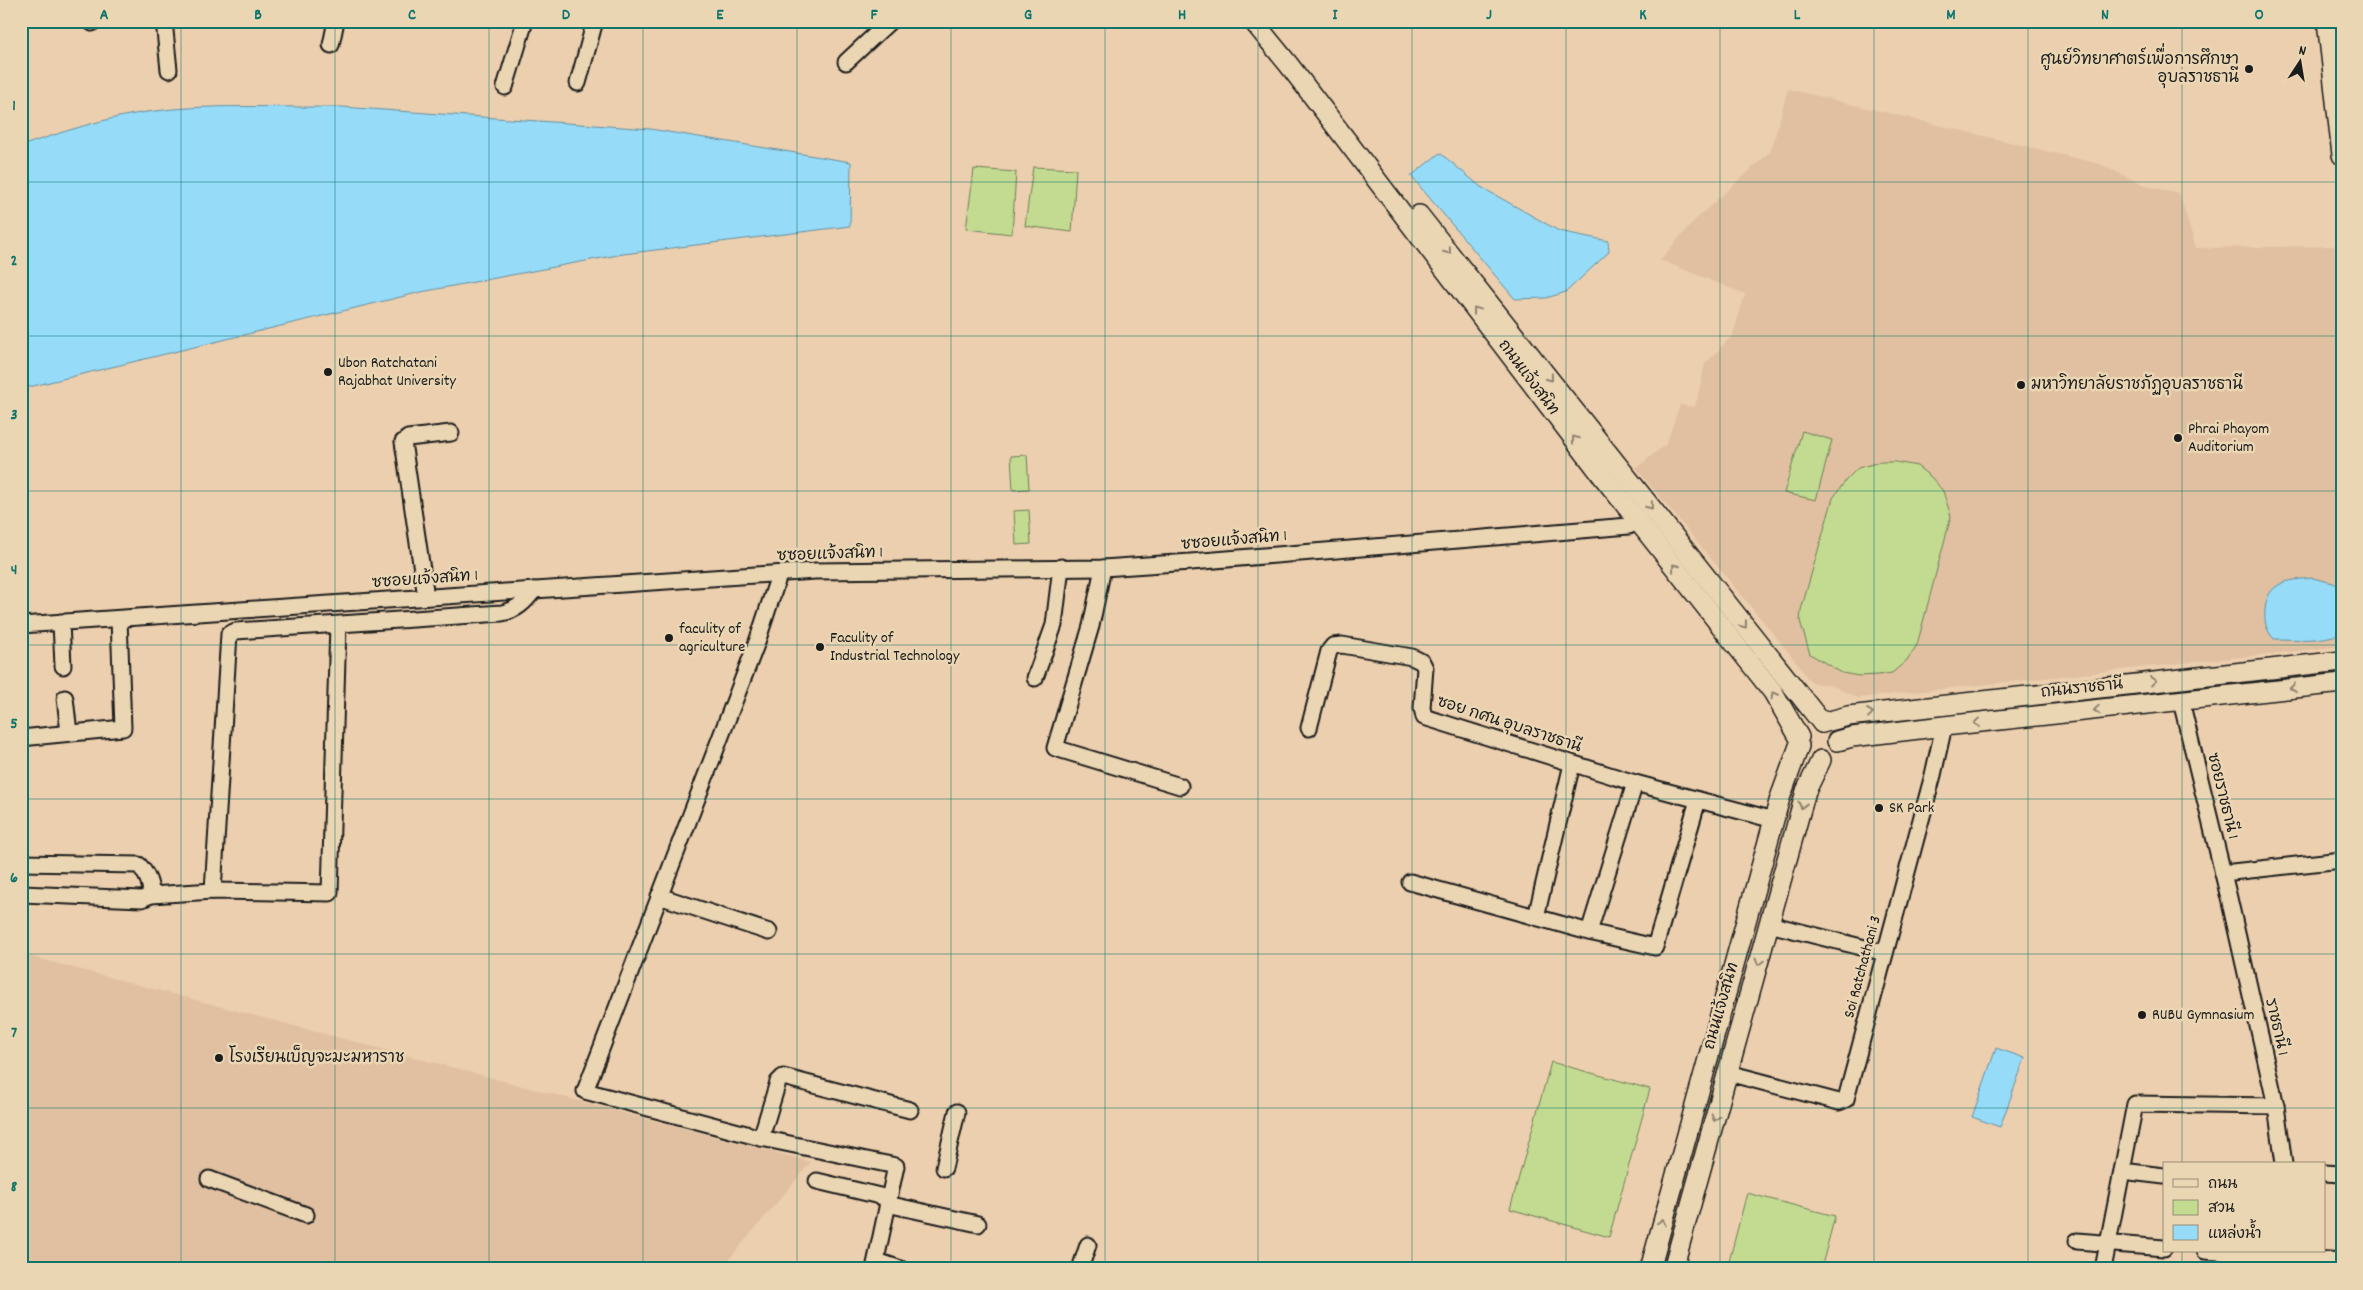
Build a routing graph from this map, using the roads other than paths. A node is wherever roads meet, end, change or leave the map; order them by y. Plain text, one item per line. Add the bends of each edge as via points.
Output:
1 (164, 21) edge
2 (336, 21) edge
3 (525, 21) edge
4 (595, 21) edge
5 (890, 21) edge
6 (1253, 21) edge
7 (1266, 21) edge
8 (2327, 21) edge
9 (331, 45) dead end
10 (846, 62) dead end
11 (169, 70) dead end
12 (578, 83) dead end
13 (505, 87) dead end
14 (2342, 155) edge
15 (451, 433) dead end
16 (1638, 520) junction
17 (1061, 567) junction
18 (1103, 568) junction
19 (779, 575) junction
20 (534, 590) junction
21 (426, 598) junction
22 (119, 619) junction
23 (61, 622) junction
24 (338, 624) junction
25 (21, 625) edge
26 (2342, 661) edge
27 (62, 666) dead end
28 (1036, 678) dead end
29 (2342, 683) edge
30 (65, 698) dead end
31 (2181, 701) junction
32 (1945, 705) junction
33 (1822, 723) junction
34 (1944, 726) junction
35 (1309, 728) dead end
36 (69, 733) junction
37 (21, 738) edge
38 (1799, 741) junction
39 (1837, 741) junction
40 (1820, 760) junction
41 (1572, 764) junction
42 (1635, 783) junction
43 (1180, 786) dead end
44 (1698, 800) junction
45 (1774, 820) junction
46 (2342, 860) edge
47 (21, 863) edge
48 (2223, 873) junction
49 (1410, 882) dead end
50 (213, 891) junction
51 (21, 894) edge
52 (151, 896) junction
53 (659, 896) junction
54 (2229, 898) joint
55 (1536, 917) junction
56 (1769, 924) junction
57 (769, 932) dead end
58 (1589, 932) junction
59 (1885, 953) junction
60 (1717, 1023) junction
61 (1740, 1029) junction
62 (1728, 1073) junction
63 (2276, 1106) junction
64 (910, 1110) dead end
65 (957, 1112) dead end
66 (761, 1138) junction
67 (2284, 1162) edge
68 (944, 1168) dead end
69 (2122, 1171) junction
70 (2326, 1173) edge
71 (2342, 1174) edge
72 (2163, 1176) edge
73 (209, 1179) dead end
74 (817, 1182) dead end
75 (888, 1201) junction
76 (306, 1214) dead end
77 (978, 1224) dead end
78 (2077, 1242) dead end
79 (1088, 1244) dead end
80 (2108, 1244) junction
81 (2163, 1248) edge
82 (2210, 1252) edge
83 (2297, 1255) edge
84 (2342, 1261) edge
85 (2260, 1262) edge
86 (876, 1265) edge
87 (901, 1269) edge
88 (1080, 1269) edge
89 (1650, 1269) edge
90 (1673, 1269) edge
91 (2103, 1269) edge

1 - 11 street
2 - 9 street
3 - 13 street
4 - 12 street
5 - 10 street
16 -> 6 main road, ถนนแจ้งสนิท
7 -> 33 main road, ถนนแจ้งสนิท
8 - 14 main road
15 - 21 street via 408,438 403,442
16 - 18 street, ซซอยแจ้งสนิท 1 via 1629,526
38 -> 16 main road, ถนนแจ้งสนิท via 1773,692
17 - 18 street, ซซอยแจ้งสนิท 1
17 - 19 street, ซซอยแจ้งสนิท 1 via 815,571
17 - 28 street via 1054,625
18 - 43 street via 1091,626 1055,748
19 - 20 street, ซซอยแจ้งสนิท 1
19 - 53 street via 757,642
20 - 21 street, ซซอยแจ้งสนิท 1
20 - 24 street via 527,600 502,614
21 - 22 street, ซซอยแจ้งสนิท 1
22 - 23 street, ซซอยแจ้งสนิท 1
22 - 36 street via 123,728
23 - 25 street, ซซอยแจ้งสนิท 1
23 - 27 street
24 - 50 street via 229,634
24 - 50 street via 330,893
32 -> 26 main road, ถนนราชธานี
29 -> 31 main road, ถนนราชธานี
30 - 36 street
31 -> 34 main road, ถนนราชธานี
31 - 48 street, ซอยราชธานี 1
33 -> 32 main road, ถนนราชธานี via 1848,716
32 - 34 main road
33 - 38 main road via 1810,724
33 - 39 main road via 1836,734
34 - 39 main road, ถนนราชธานี
34 - 59 street, Soi Ratchathani 3 via 1934,775
35 - 41 street, ซอย กศน อุบลราชธานี via 1329,651 1333,646 1342,645 1412,657 1422,662 1425,668 1424,717
36 - 37 street
38 - 40 main road via 1803,753
38 - 45 main road, ถนนแจ้งสนิท
39 - 40 main road via 1829,758
40 -> 56 main road, ถนนแจ้งสนิท via 1806,791
41 - 42 street, ซอย กศน อุบลราชธานี
41 - 55 street
42 - 44 street, ซอย กศน อุบลราชธานี
42 - 58 street
44 - 45 street, ซอย กศน อุบลราชธานี
44 - 58 street via 1655,947
45 - 60 main road, ถนนแจ้งสนิท
46 - 48 street
47 - 52 street via 139,865 151,886
48 - 54 street, ซอยราชธานี 1
49 - 55 street
50 - 52 street
51 - 52 street via 142,899
53 - 57 street
53 - 66 street via 585,1091
54 - 63 street, ราชธานี 1
55 - 58 street
56 - 59 street
56 -> 61 main road, ถนนแจ้งสนิท
59 - 62 street, Soi Ratchathani 3 via 1846,1098 1839,1102
60 - 61 street
89 -> 60 main road, ถนนแจ้งสนิท
61 - 62 main road, ถนนแจ้งสนิท
62 -> 90 main road, ถนนแจ้งสนิท
63 - 67 street, ราชธานี 1
63 - 69 street via 2135,1104
64 - 66 street via 783,1077 778,1080
65 - 68 street
66 - 75 street via 896,1166
69 - 72 street
69 - 80 street
70 - 71 street
73 - 76 street
74 - 75 street
75 - 77 street
75 - 86 street
78 - 80 street
79 - 88 street
80 - 81 street
80 - 91 street
82 - 85 street
83 - 84 street
83 - 85 street
86 - 87 street

